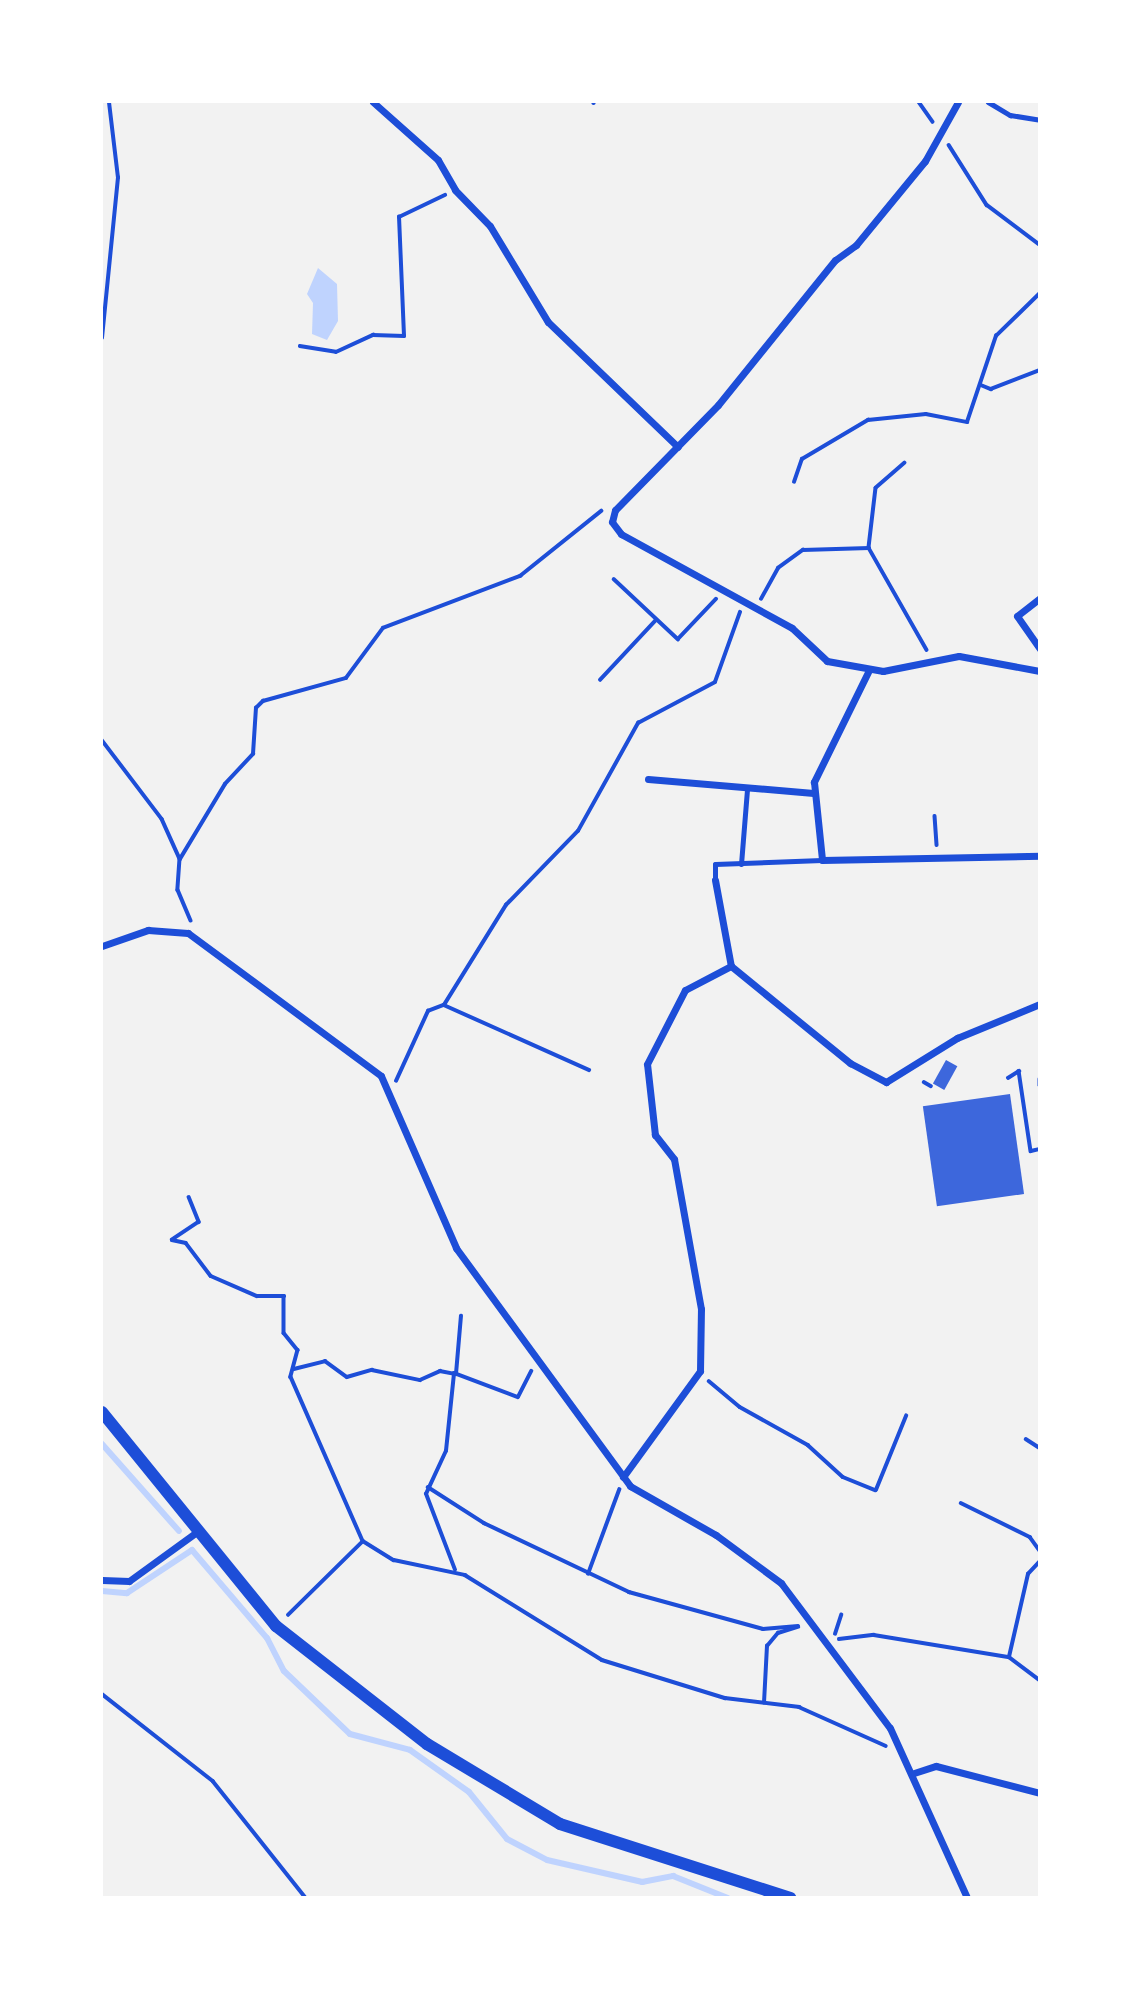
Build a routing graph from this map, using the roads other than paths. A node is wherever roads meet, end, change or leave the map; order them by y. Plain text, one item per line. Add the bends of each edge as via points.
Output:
1 (373, 102) edge
2 (958, 102) edge
3 (988, 102) edge
4 (1040, 120) edge
5 (678, 447) junction
6 (1040, 598) edge
7 (1040, 649) edge
8 (869, 670) junction
9 (1040, 671) edge
10 (648, 779) dead end
11 (747, 790) junction
12 (813, 793) junction
13 (1040, 856) edge
14 (822, 860) junction
15 (741, 864) junction
16 (715, 880) joint
17 (102, 946) edge
18 (731, 966) junction
19 (1040, 1004) edge
20 (102, 1412) edge
21 (624, 1479) junction
22 (198, 1531) junction
23 (102, 1580) edge
24 (914, 1773) junction
25 (1040, 1793) edge
26 (790, 1898) edge
27 (967, 1898) edge

1 - 5 street via 438,160 455,190 490,226 548,322
2 - 5 street via 941,134 856,245 835,260
3 - 4 lane via 1010,115
5 - 8 street via 615,510 614,526 792,628 828,661
6 - 7 street via 1017,616
8 - 9 street via 985,658
8 - 12 street via 821,761
10 - 11 street
11 - 12 street
11 - 15 lane
12 - 14 street
13 - 14 street
14 - 15 lane
15 - 16 lane via 715,864
16 - 18 street
17 - 21 street via 148,930 192,934 279,994 392,1089 456,1248
18 - 19 street via 850,1063 886,1082 957,1038
18 - 21 street via 685,990 647,1064 656,1135 674,1159 701,1309 700,1371
20 - 22 street
21 - 24 street via 759,1564 814,1626 898,1742
22 - 23 street via 130,1581
22 - 26 street via 276,1626 360,1697 522,1806 560,1824
24 - 25 street via 936,1766
24 - 27 street

